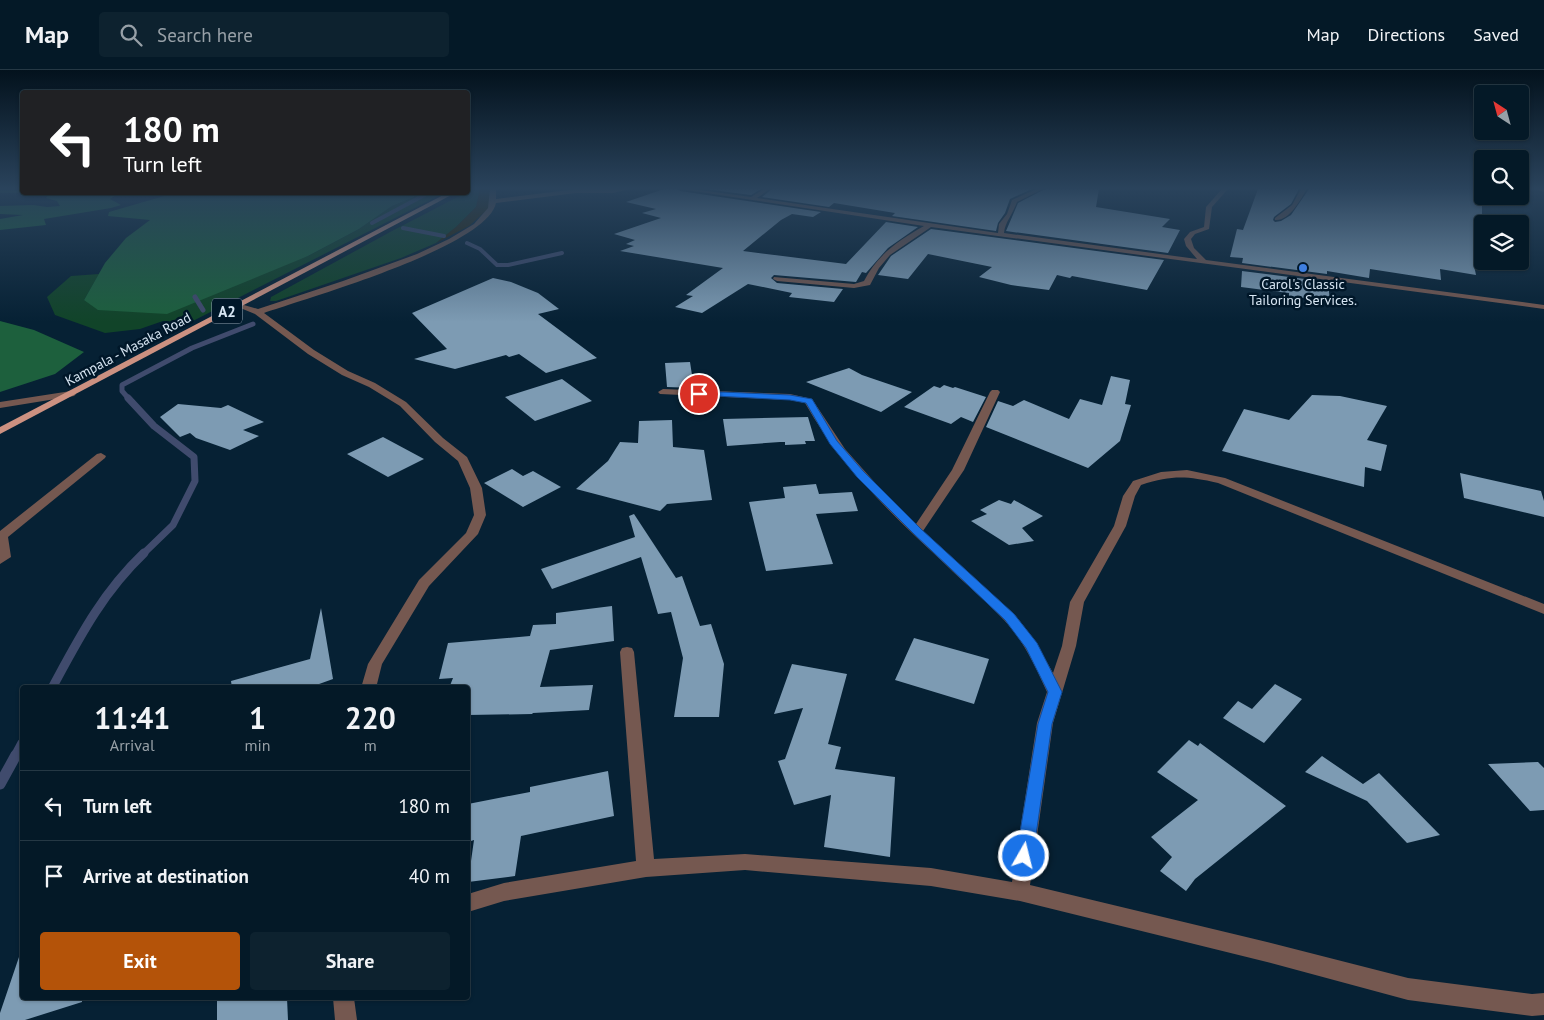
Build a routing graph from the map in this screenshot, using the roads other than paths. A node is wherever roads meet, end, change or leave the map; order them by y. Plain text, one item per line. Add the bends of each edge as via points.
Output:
1 (375, 233) edge
2 (464, 233) edge
3 (915, 233) edge
4 (996, 233) edge
5 (1193, 233) edge
6 (1001, 234) joint
7 (1204, 262) junction
8 (777, 279) dead end
9 (237, 305) junction
10 (1544, 307) edge
11 (258, 312) junction
12 (663, 392) dead end
13 (995, 392) dead end
14 (71, 394) junction
15 (0, 405) edge
16 (0, 431) edge
17 (101, 456) dead end
18 (918, 531) junction
19 (0, 560) edge
20 (1544, 609) edge
21 (627, 652) dead end
22 (369, 685) edge
23 (1055, 692) junction
24 (646, 868) junction
25 (1020, 892) junction
26 (470, 902) edge
27 (344, 1000) edge
28 (1544, 1004) edge
29 (346, 1020) edge

1 - 9 main road, Kampala - Masaka Road / A2
2 - 11 street via 402,262
3 - 8 street via 876,265 867,283 861,285
4 - 6 street
5 - 7 street via 1187,242
6 - 7 street
7 - 10 street
9 - 11 street
9 - 14 main road, Kampala - Masaka Road / A2
11 - 22 street via 311,352 403,404 439,440 464,459 476,488 480,515 472,534 424,584 375,664
12 - 18 street via 809,401 833,442 860,474
13 - 18 street via 958,470
14 - 15 street
14 - 16 main road, Kampala - Masaka Road / A2
17 - 19 street via 2,536 5,557
18 - 23 street via 1009,617 1032,646
20 - 23 street via 1221,480 1186,473 1161,476 1137,483 1129,496 1120,526 1078,602
21 - 24 street
23 - 25 street via 1045,724
24 - 25 street via 746,862 931,877
24 - 26 street via 504,892
25 - 28 street via 1408,990
27 - 29 street

